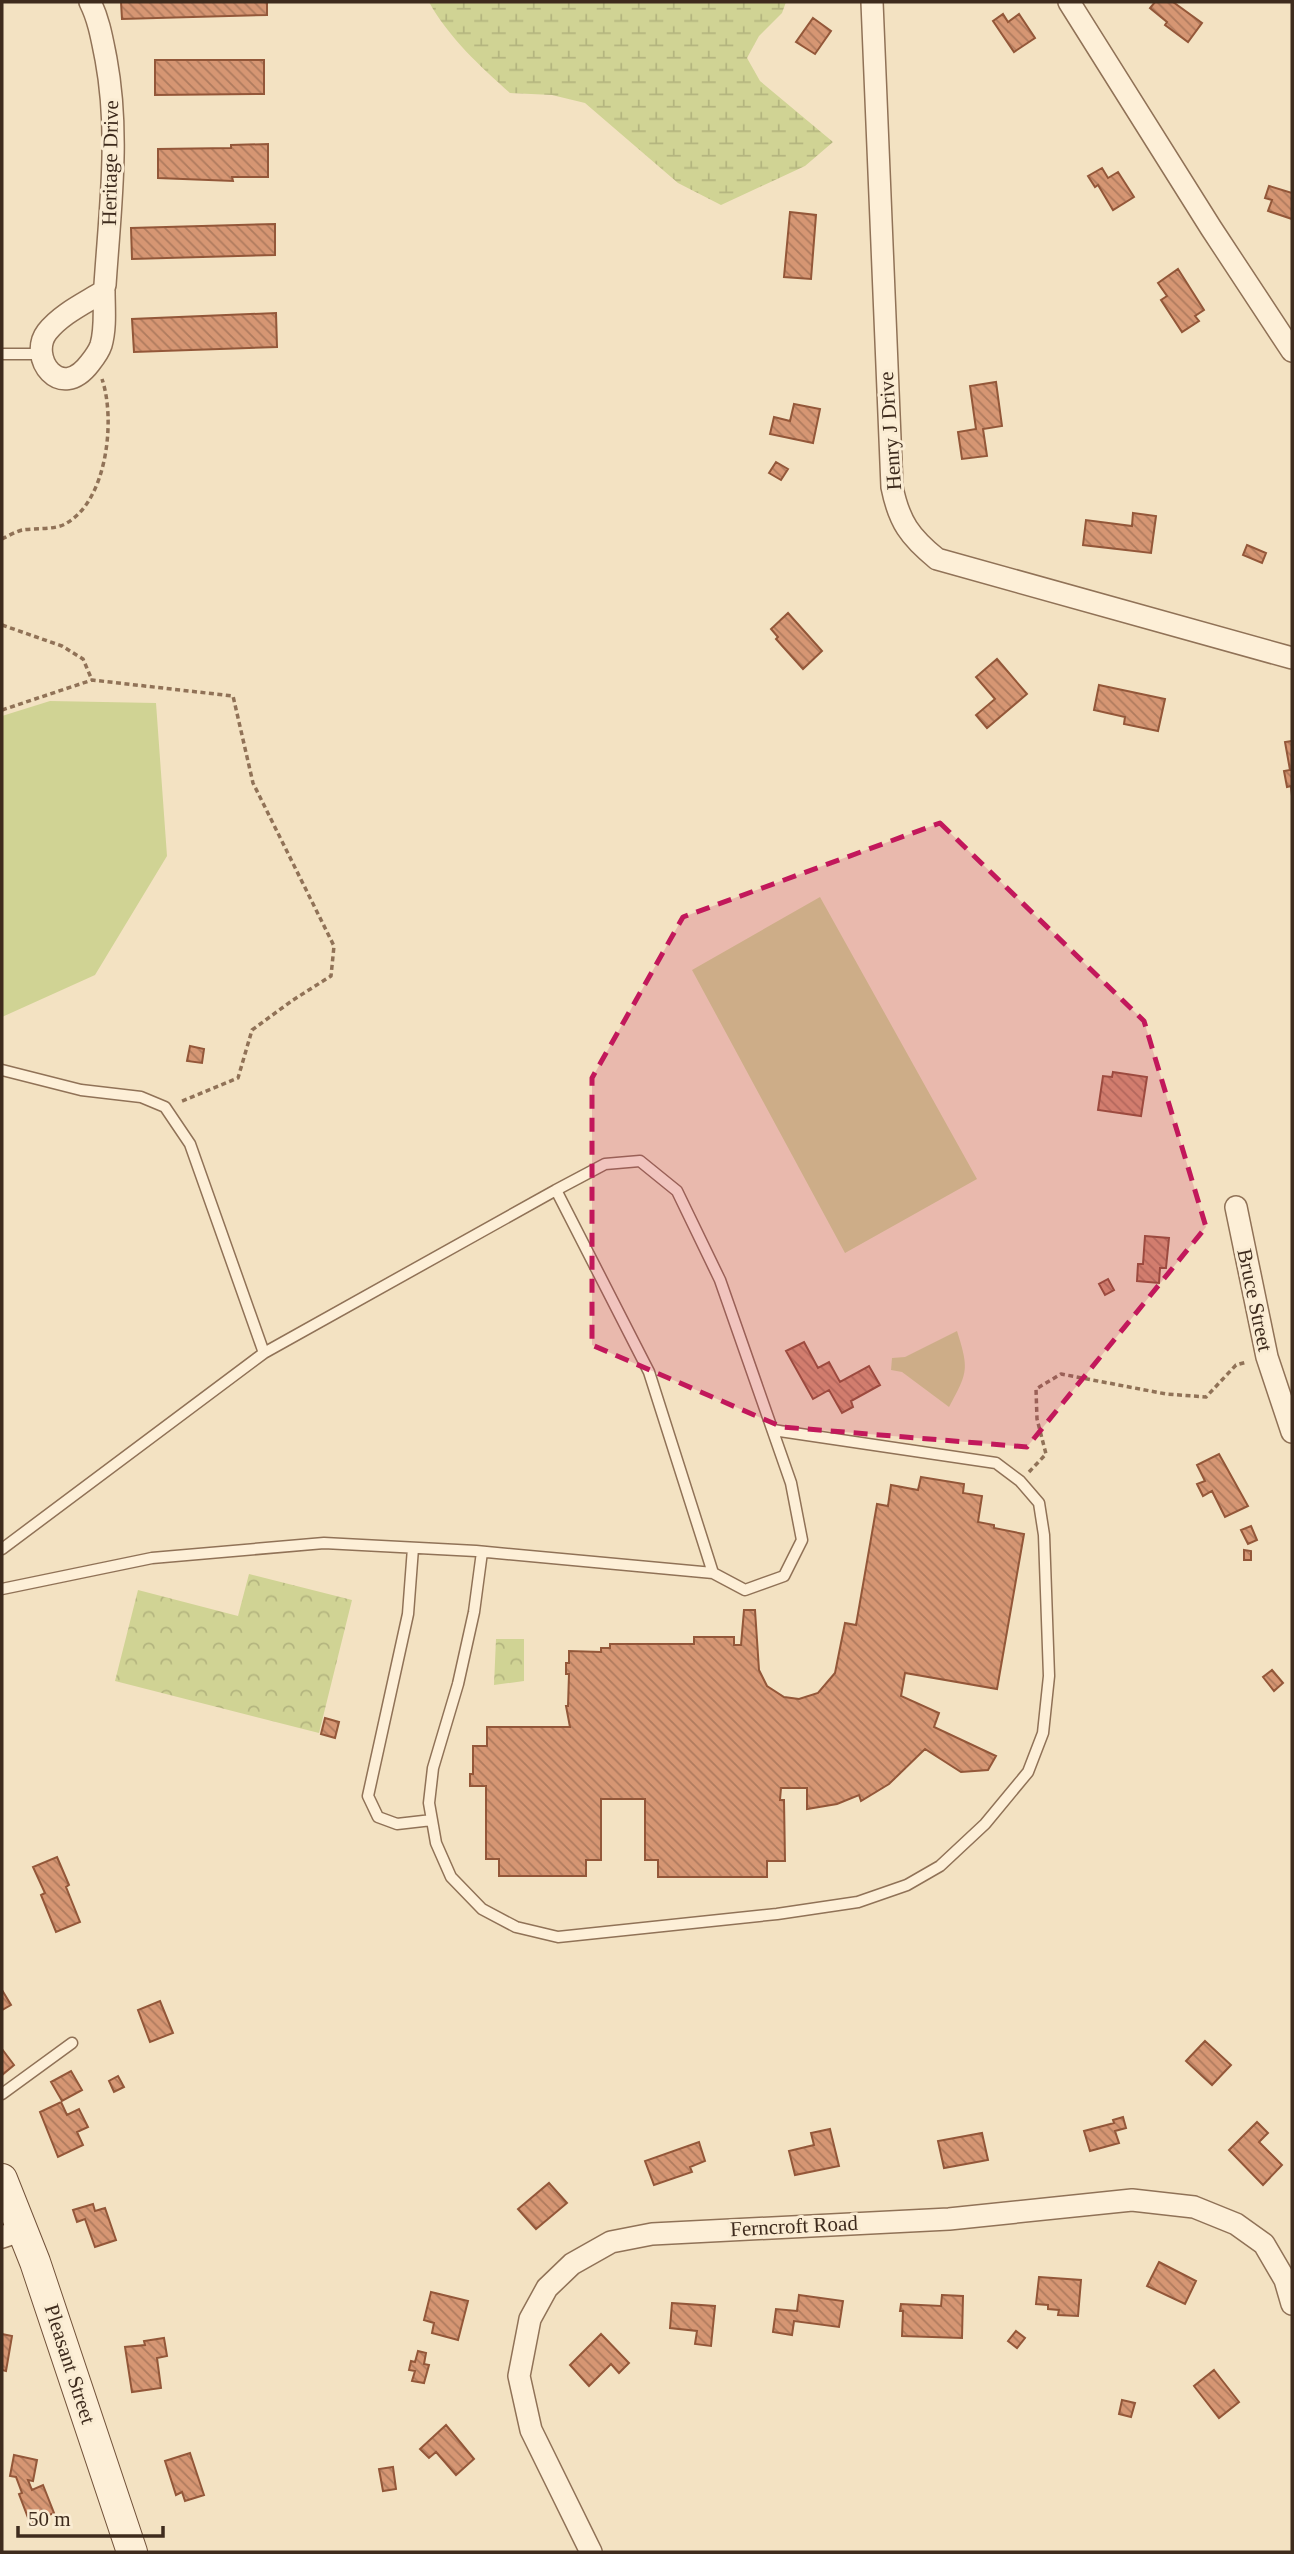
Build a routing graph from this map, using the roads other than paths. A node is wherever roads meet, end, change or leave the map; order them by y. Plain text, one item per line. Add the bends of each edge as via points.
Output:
1 (90, 2) edge
2 (872, 2) edge
3 (1069, 2) edge
4 (105, 285) dead end
5 (1292, 351) edge
6 (2, 354) edge
7 (41, 354) junction
8 (1292, 658) edge
9 (2, 1070) edge
10 (556, 1190) junction
11 (1236, 1207) dead end
12 (264, 1353) junction
13 (773, 1430) junction
14 (1292, 1432) edge
15 (413, 1548) junction
16 (2, 1549) edge
17 (482, 1552) junction
18 (713, 1573) junction
19 (2, 1589) edge
20 (432, 1820) junction
21 (72, 2043) dead end
22 (2, 2094) edge
23 (2, 2179) edge
24 (13, 2233) edge
25 (1292, 2304) edge
26 (132, 2552) edge
27 (591, 2552) edge

1 - 4 street, Heritage Drive via 97,16 112,93 114,159
2 - 8 street, Henry J Drive via 892,487 904,525 937,559
3 - 5 street
6 - 7 lane
7 - 7 street via 58,378 75,379 84,371 101,345 104,291 60,320 46,334
9 - 12 lane via 80,1090 141,1097 165,1107 190,1144
10 - 12 lane
10 - 13 lane via 605,1164 640,1161 677,1191 720,1280
10 - 18 lane via 649,1372
11 - 14 street, Bruce Street via 1268,1357
12 - 16 lane
13 - 18 lane via 791,1483 802,1540 784,1576 745,1590
13 - 20 lane via 996,1463 1039,1503 1049,1676 1043,1733 1028,1772 985,1824 929,1873 858,1902 558,1937 516,1927 482,1909 451,1877
15 - 17 lane
15 - 19 lane via 324,1543 152,1558
15 - 20 lane via 408,1614 368,1796 378,1817 397,1824
17 - 18 lane
17 - 20 lane via 458,1684 433,1768
21 - 22 lane
23 - 24 main road, Pleasant Street
24 - 26 main road, Pleasant Street via 57,2323
25 - 27 street, Ferncroft Road via 1286,2280 1264,2244 1236,2224 1195,2207 1132,2200 949,2219 652,2234 611,2242 572,2264 547,2288 530,2319 519,2376 531,2430

